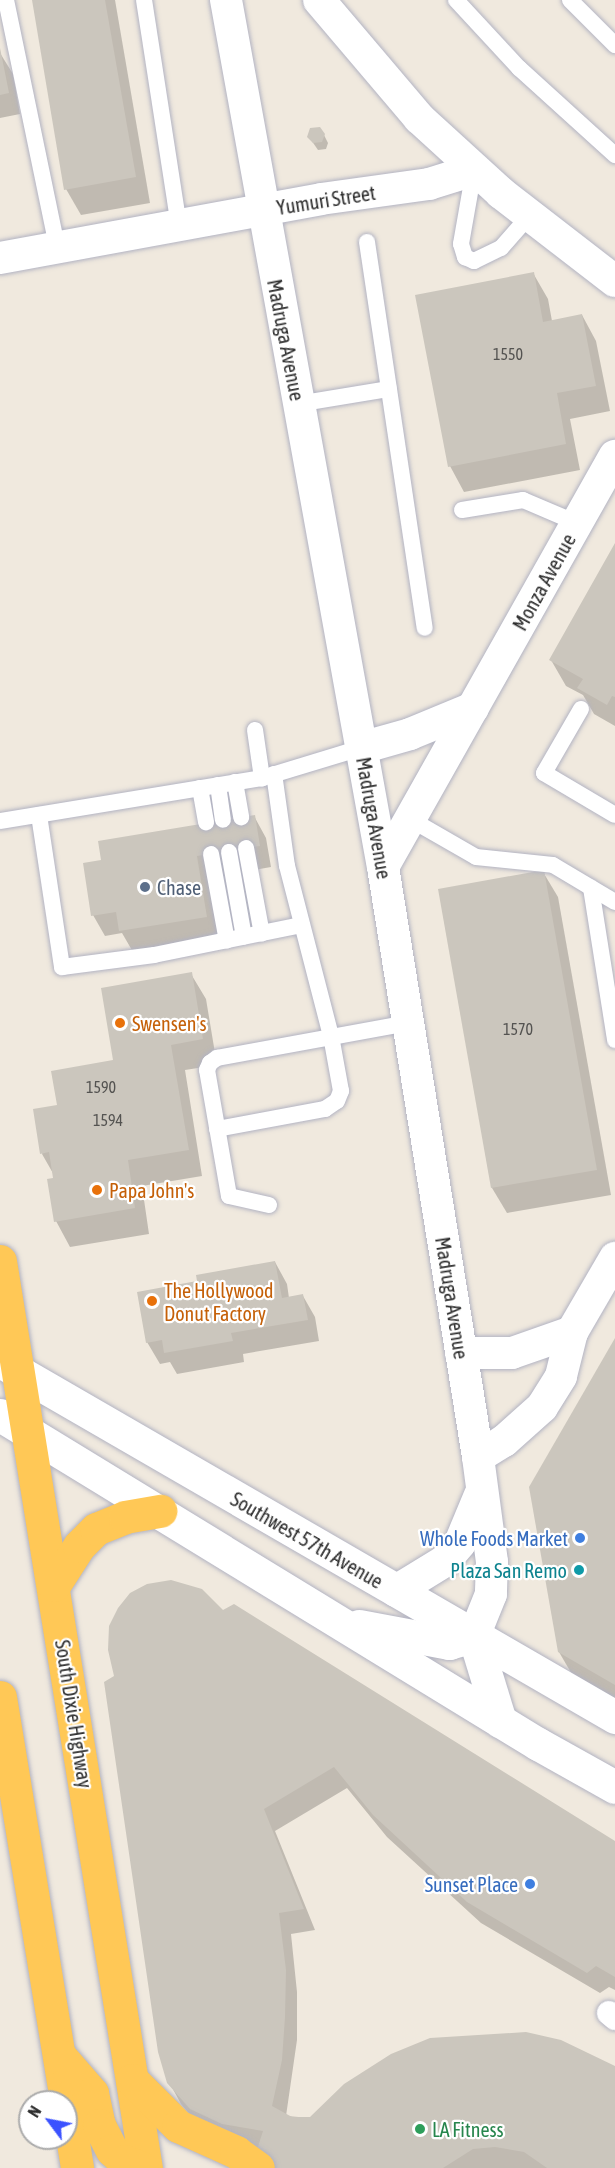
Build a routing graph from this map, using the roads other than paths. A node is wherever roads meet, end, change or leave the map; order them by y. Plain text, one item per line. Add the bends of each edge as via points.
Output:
1 (6, 0) edge
2 (144, 0) edge
3 (226, 0) edge
4 (320, 0) edge
5 (456, 0) edge
6 (570, 0) edge
7 (615, 45) edge
8 (615, 155) edge
9 (474, 170) junction
10 (264, 210) junction
11 (529, 216) junction
12 (179, 226) junction
13 (367, 242) dead end
14 (57, 247) junction
15 (0, 258) edge
16 (615, 281) edge
17 (389, 389) junction
18 (297, 404) junction
19 (615, 456) edge
20 (462, 510) dead end
21 (577, 523) junction
22 (425, 628) dead end
23 (473, 708) junction
24 (581, 709) dead end
25 (255, 730) dead end
26 (361, 748) junction
27 (268, 776) junction
28 (235, 782) junction
29 (218, 785) junction
30 (200, 788) junction
31 (39, 815) junction
32 (615, 815) edge
33 (241, 817) dead end
34 (410, 819) junction
35 (223, 820) dead end
36 (0, 821) edge
37 (206, 822) dead end
38 (246, 848) dead end
39 (229, 852) dead end
40 (211, 854) dead end
41 (383, 867) junction
42 (591, 888) junction
43 (615, 902) edge
44 (302, 925) junction
45 (262, 934) junction
46 (236, 939) junction
47 (408, 1023) junction
48 (331, 1036) junction
49 (615, 1040) edge
50 (218, 1129) junction
51 (269, 1205) dead end
52 (615, 1258) edge
53 (0, 1260) edge
54 (572, 1332) junction
55 (461, 1353) junction
56 (9, 1366) edge
57 (0, 1415) edge
58 (28, 1431) junction
59 (478, 1457) junction
60 (480, 1495) junction
61 (160, 1511) junction
62 (54, 1585) junction
63 (396, 1591) junction
64 (340, 1623) junction
65 (474, 1636) junction
66 (0, 1697) edge
67 (615, 1717) edge
68 (500, 1721) junction
69 (615, 1787) edge
70 (60, 2056) junction
71 (132, 2080) junction
72 (76, 2168) edge
73 (144, 2168) edge
74 (258, 2168) edge

1 - 14 lane
2 - 12 lane
3 - 10 street, Madruga Avenue
4 - 9 street via 419,118
5 - 8 lane via 519,68
6 - 7 lane
9 - 10 street, Yumuri Street via 429,184
9 - 11 street
9 - 11 lane via 461,244 465,256 474,261 501,248
10 - 12 street, Yumuri Street
10 - 18 street, Madruga Avenue
11 - 16 street
12 - 14 street, Yumuri Street
13 - 17 lane
14 - 15 street, Yumuri Street
17 - 18 lane
17 - 22 lane
18 - 26 street, Madruga Avenue
19 - 21 street, Monza Avenue
20 - 21 lane via 523,500
21 - 23 street, Monza Avenue
23 - 26 street via 410,734
23 - 34 street, Monza Avenue
24 - 32 lane via 544,772
25 - 27 lane
26 - 27 lane
26 - 41 street, Madruga Avenue
27 - 28 lane
27 - 44 lane
28 - 29 lane
28 - 33 lane
29 - 30 lane
29 - 35 lane
30 - 31 lane
30 - 37 lane
31 - 36 lane
31 - 46 lane via 62,967
34 - 41 street, Monza Avenue
34 - 42 lane via 476,857 553,865
38 - 45 lane
39 - 46 lane
40 - 46 lane
41 - 47 street, Madruga Avenue
42 - 43 lane
42 - 49 lane
44 - 45 lane
44 - 48 lane
45 - 46 lane
47 - 48 lane
47 - 55 street, Madruga Avenue
48 - 50 lane via 341,1091 338,1101 325,1109
48 - 50 lane via 217,1058 210,1063 207,1070
50 - 51 lane via 229,1196
52 - 54 street
53 - 56 highway, South Dixie Highway
54 - 55 street via 512,1353
54 - 59 street via 561,1376 542,1407 504,1441
55 - 59 street, Madruga Avenue
56 - 58 highway, South Dixie Highway
56 - 63 main road, Southwest 57th Avenue
57 - 58 main road
58 - 61 main road
58 - 62 highway, South Dixie Highway
59 - 60 street, Madruga Avenue
60 - 63 street via 460,1543 445,1562
60 - 65 street, Madruga Avenue via 492,1562 491,1594
61 - 62 highway via 125,1517 96,1529 79,1546
61 - 64 main road
62 - 71 highway, South Dixie Highway
63 - 65 main road, Southwest 57th Avenue
64 - 65 main road via 449,1643
64 - 68 main road
65 - 67 main road, Southwest 57th Avenue
65 - 68 main road
66 - 70 highway
68 - 69 main road
70 - 72 highway
70 - 73 highway via 92,2093 99,2125 112,2150 124,2161
71 - 73 highway, South Dixie Highway
71 - 74 highway via 178,2126 236,2152

